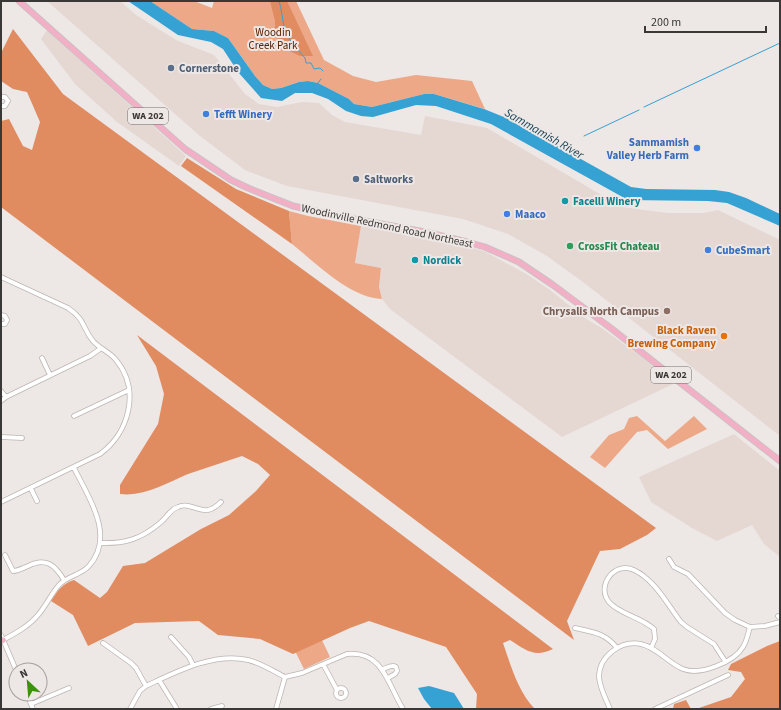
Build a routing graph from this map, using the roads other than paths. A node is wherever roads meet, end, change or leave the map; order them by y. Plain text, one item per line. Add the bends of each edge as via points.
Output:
1 (19, 1) edge
2 (1, 97) edge
3 (1, 106) edge
4 (2, 279) edge
5 (1, 315) edge
6 (1, 324) edge
7 (100, 349) junction
8 (42, 358) dead end
9 (50, 375) junction
10 (129, 390) junction
11 (1, 391) edge
12 (6, 397) junction
13 (1, 401) edge
14 (74, 416) dead end
15 (1, 437) edge
16 (22, 438) dead end
17 (780, 461) edge
18 (74, 468) junction
19 (31, 489) junction
20 (37, 500) dead end
21 (1, 502) edge
22 (221, 502) dead end
23 (100, 543) junction
24 (5, 555) dead end
25 (668, 559) dead end
26 (64, 580) junction
27 (780, 622) edge
28 (750, 627) junction
29 (575, 628) dead end
30 (171, 637) dead end
31 (2, 639) edge
32 (104, 643) dead end
33 (617, 648) junction
34 (651, 648) junction
35 (725, 661) junction
36 (12, 662) edge
37 (323, 664) junction
38 (193, 665) junction
39 (382, 669) junction
40 (728, 675) dead end
41 (285, 677) junction
42 (388, 678) junction
43 (159, 680) junction
44 (146, 686) junction
45 (69, 688) dead end
46 (337, 690) dead end
47 (31, 704) joint
48 (222, 706) dead end
49 (33, 709) edge
50 (130, 709) edge
51 (177, 709) edge
52 (211, 709) edge
53 (276, 709) edge
54 (403, 709) edge
55 (610, 709) edge
56 (656, 709) edge

1 - 17 main road, Woodinville Redmond Road Northeast / WA 202 via 185,149 231,180 293,206 467,242 519,262 612,329
2 - 3 street via 8,101 6,106
4 - 7 street via 76,313
5 - 6 street via 7,320
7 - 9 street
7 - 10 street via 117,361 124,371
8 - 9 street
9 - 12 street
10 - 14 street
10 - 18 street via 130,404 121,431 114,441 100,454
11 - 12 street
12 - 13 street
15 - 16 street
18 - 19 street
18 - 23 street via 98,522
19 - 20 street
19 - 21 street
22 - 23 street via 209,510 187,505 178,507 169,512 162,522 138,537 115,544
23 - 26 street via 89,567
24 - 26 street via 13,571 34,563 46,563 56,568
25 - 28 street via 674,567 697,582 725,614
26 - 31 street via 39,615
27 - 28 street
28 - 35 street via 739,652
29 - 33 street via 605,636
30 - 38 street via 190,657
31 - 36 street
32 - 44 street via 136,668
33 - 34 street via 632,643
33 - 55 street via 605,658 599,677
34 - 35 street via 685,670 705,670
34 - 35 street via 655,639 654,629 616,608 607,599 605,583 614,571 620,568 641,574 657,590 681,622 714,644
37 - 39 street via 354,653 369,658
37 - 41 street
37 - 46 street
38 - 41 street via 222,660 248,660
38 - 43 street
39 - 42 street
39 - 42 street via 396,667 395,674
40 - 56 street
41 - 53 street
42 - 54 street
43 - 44 street
43 - 51 street
44 - 50 street via 140,691
45 - 47 street
47 - 49 street
48 - 52 street

